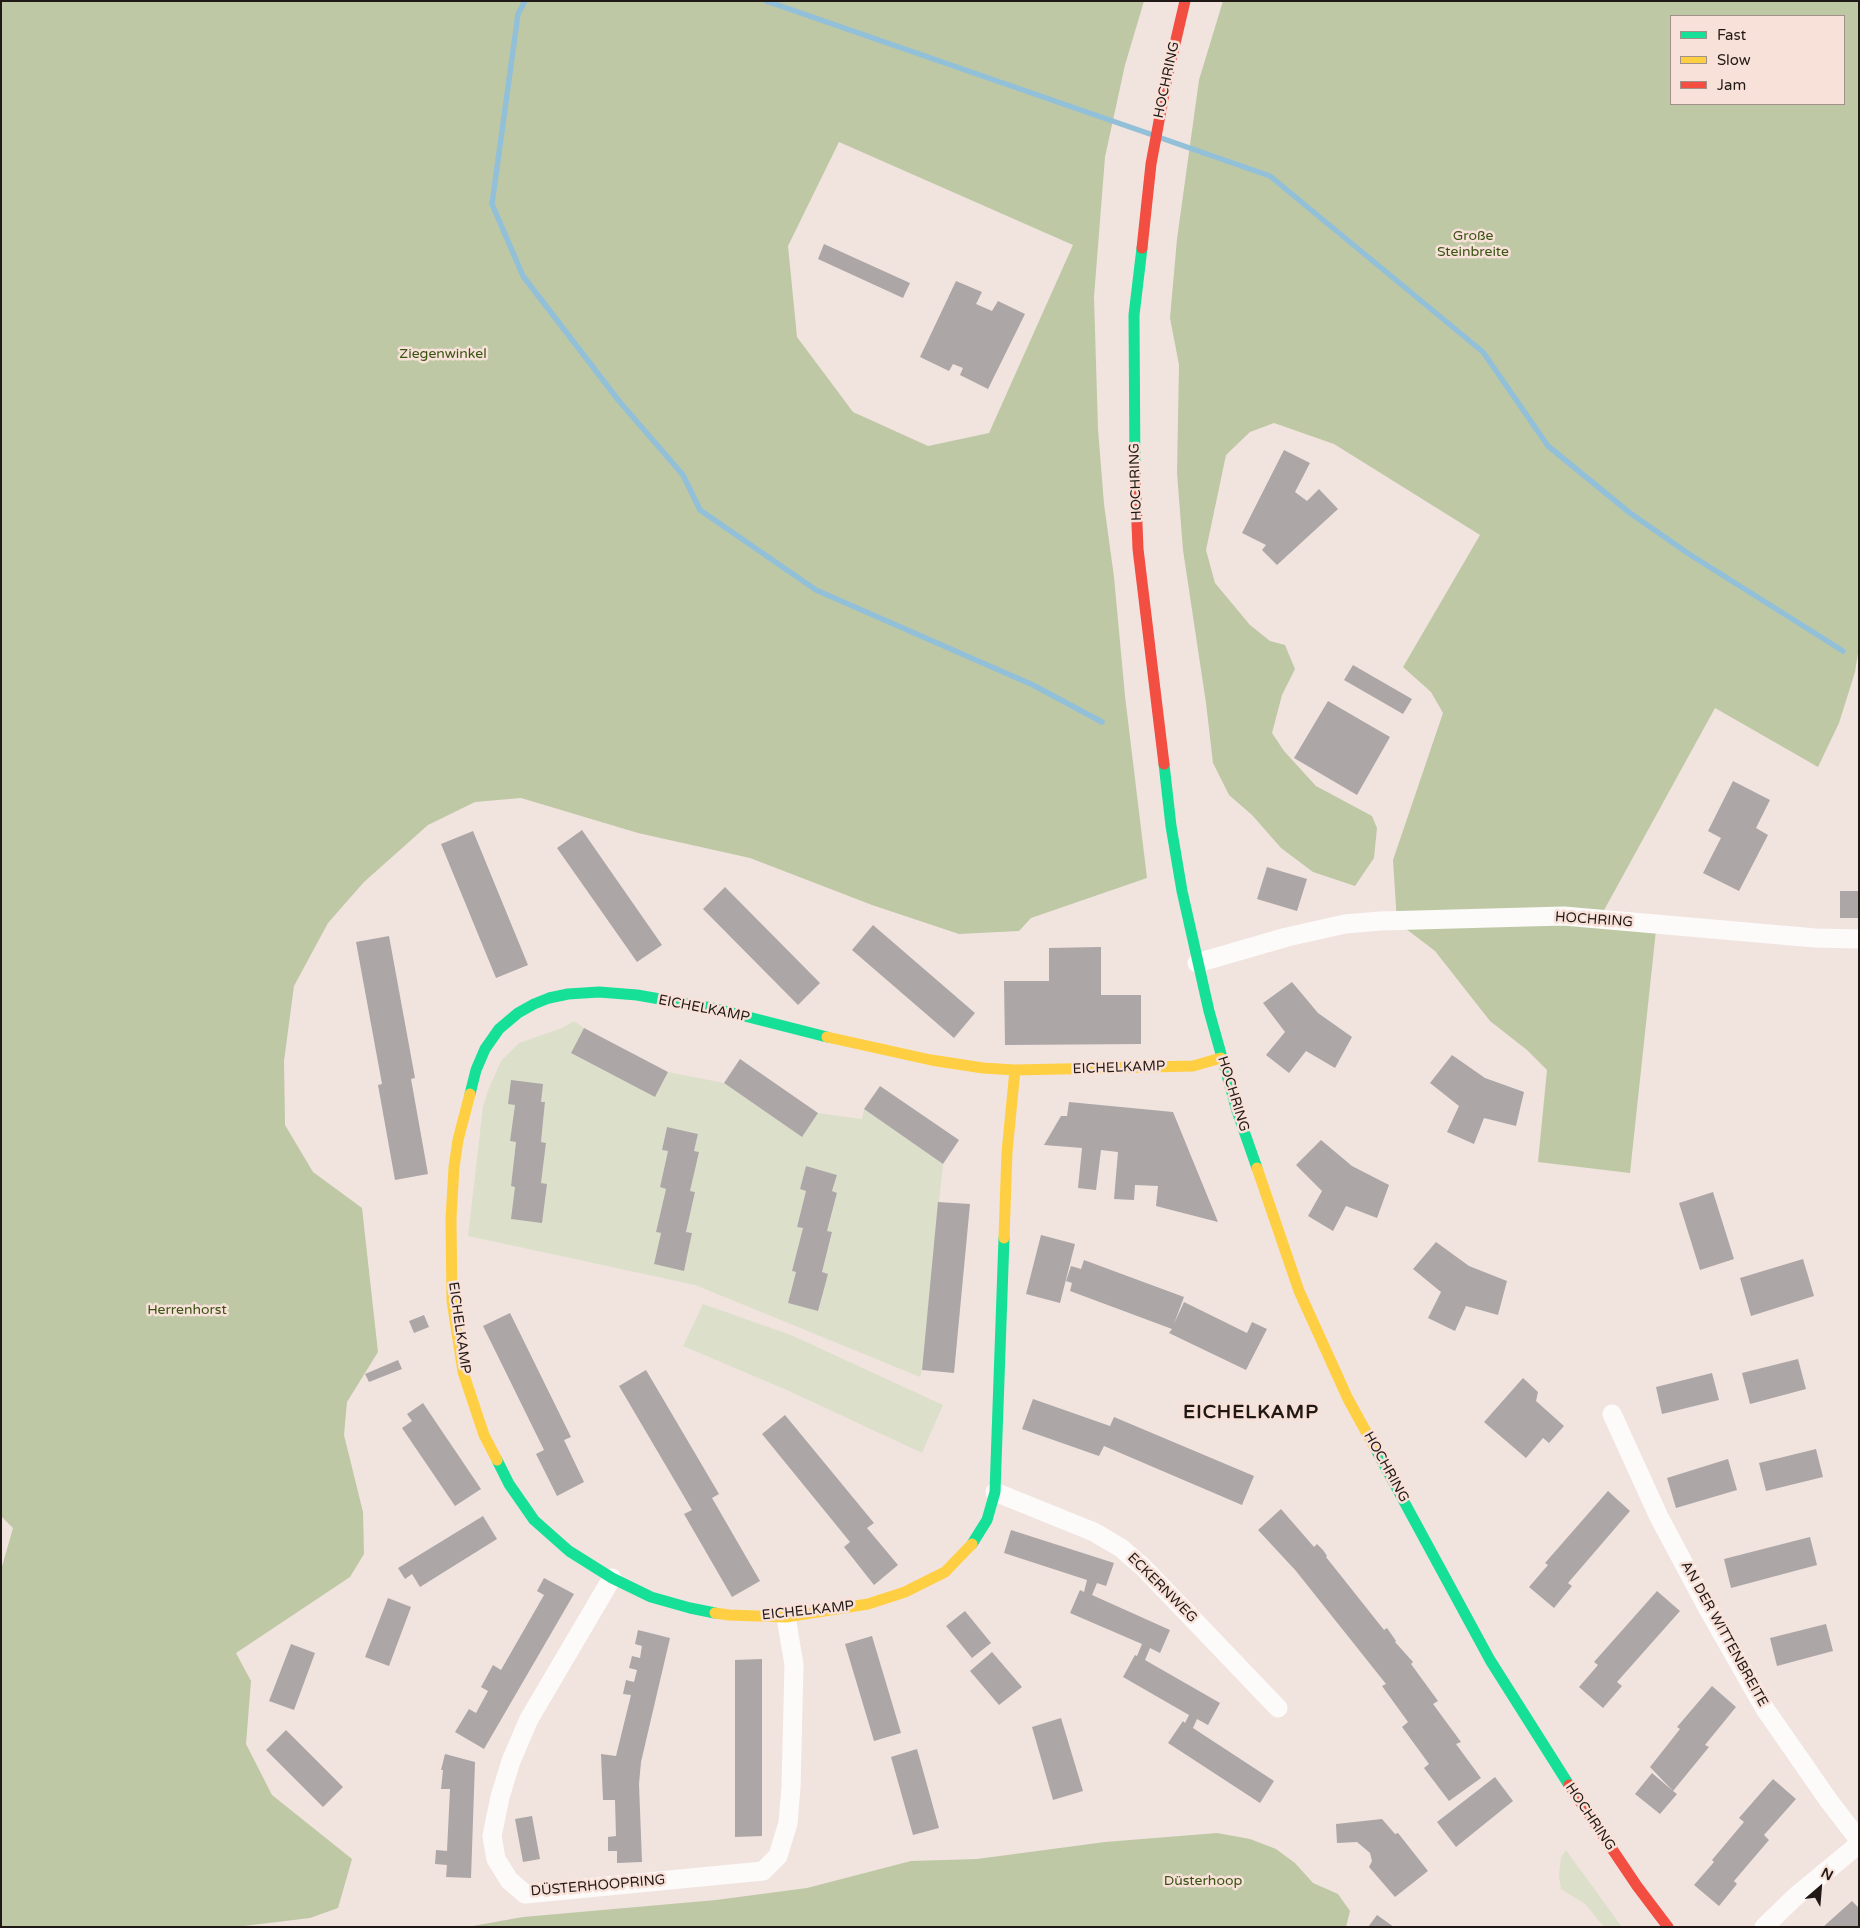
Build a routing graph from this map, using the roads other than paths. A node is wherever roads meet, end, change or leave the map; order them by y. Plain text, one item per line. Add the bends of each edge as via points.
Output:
1 (1184, 1) edge
2 (1859, 939) edge
3 (1197, 963) junction
4 (1221, 1058) junction
5 (1015, 1070) junction
6 (1612, 1414) dead end
7 (995, 1492) junction
8 (612, 1578) junction
9 (786, 1616) junction
10 (1278, 1708) dead end
11 (1859, 1840) edge
12 (1859, 1844) edge
13 (1668, 1927) edge
14 (1764, 1927) edge

1 - 3 street, HOCHRING via 1151,164 1134,314 1133,391 1138,549 1171,826
2 - 3 street, HOCHRING via 1564,916 1380,921 1345,924 1287,937
3 - 4 street, HOCHRING
4 - 5 street, EICHELKAMP via 1193,1066
4 - 13 street, HOCHRING via 1298,1291 1348,1399 1490,1660 1584,1808
5 - 7 street, EICHELKAMP via 1008,1152
5 - 8 street, EICHELKAMP via 931,1060 717,1009 599,992 549,998 518,1013 499,1029 476,1070 454,1167 450,1240 452,1301 463,1372 484,1435 509,1484 534,1520 570,1551
6 - 11 street, AN DER WITTENBREITE via 1660,1517 1765,1709
7 - 9 street, EICHELKAMP via 986,1520 970,1548 946,1572 905,1592 868,1604
7 - 10 street, ECKERNWEG via 1094,1532 1121,1548
8 - 9 street, EICHELKAMP via 651,1597 690,1608 762,1618
8 - 9 street, DÜSTERHOOPRING via 529,1719 500,1796 492,1836 496,1859 509,1880 525,1894 763,1871 778,1856 788,1823 791,1778 794,1665
12 - 14 street

